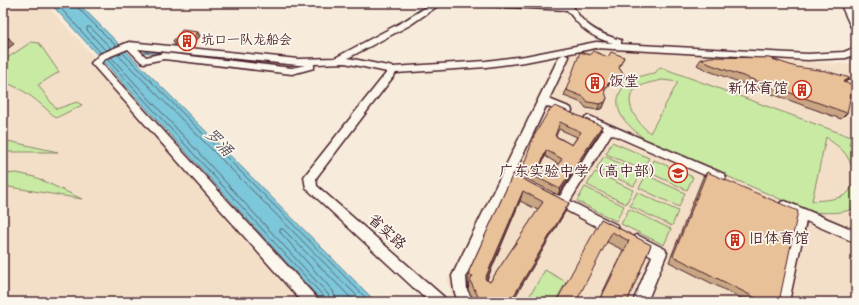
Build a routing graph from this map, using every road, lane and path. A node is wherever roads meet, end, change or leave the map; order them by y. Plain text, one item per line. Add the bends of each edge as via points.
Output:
1 (438, 3) edge
2 (466, 3) edge
3 (560, 3) edge
4 (570, 8) junction
5 (850, 9) edge
6 (856, 27) edge
7 (129, 45) junction
8 (632, 46) junction
9 (856, 50) edge
10 (564, 57) dead end
11 (335, 60) junction
12 (392, 70) junction
13 (543, 101) junction
14 (609, 129) junction
15 (508, 176) junction
16 (730, 182) edge
17 (522, 183) edge
18 (542, 193) edge
19 (772, 200) edge
20 (562, 203) junction
21 (801, 213) junction
22 (856, 237) edge
23 (311, 302) edge
24 (439, 302) edge
25 (467, 302) edge
26 (640, 302) edge
27 (782, 302) edge

1 - 11 street
2 - 4 street
3 - 4 street
4 - 8 street via 580,22 595,34
5 - 6 street
7 - 11 street via 298,62
7 - 11 street via 144,60 164,56 292,71
7 - 23 street via 103,56 96,63
8 - 9 street via 808,57 846,55
8 - 12 street via 596,45 486,64
10 - 13 street
11 - 12 street
12 - 24 street, 省实路 via 310,177 312,188
13 - 14 street
13 - 15 street
14 - 16 street
14 - 20 street
15 - 17 street
15 - 25 street via 460,276 459,288
18 - 20 street
19 - 21 street
20 - 26 street via 660,253
21 - 22 street
21 - 27 street

